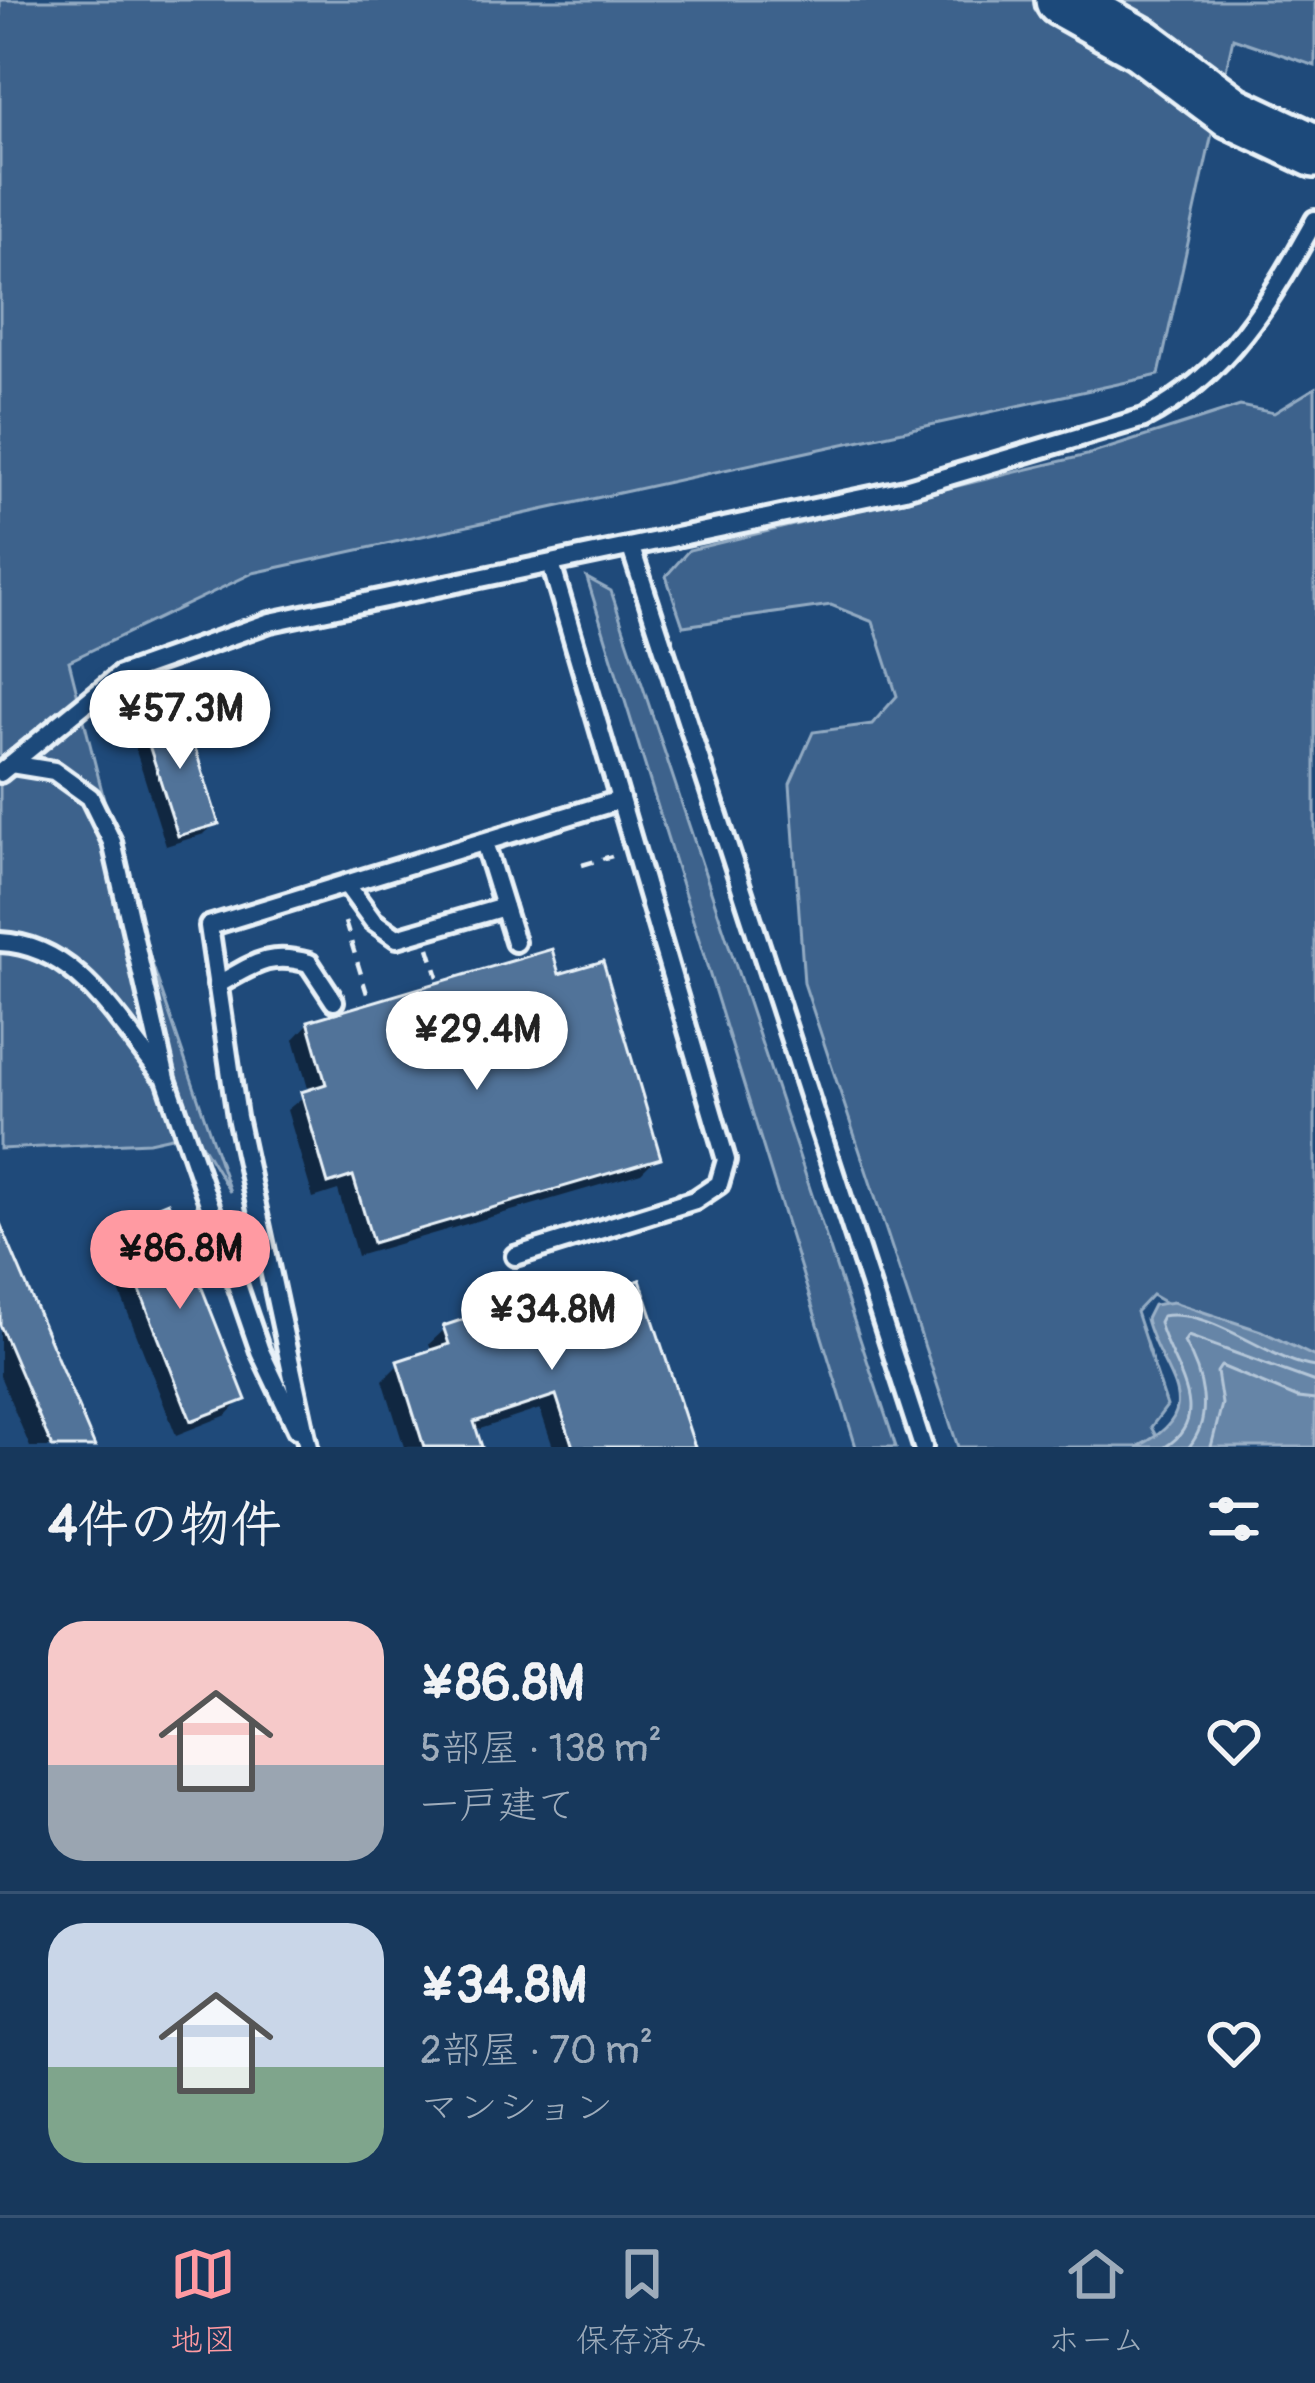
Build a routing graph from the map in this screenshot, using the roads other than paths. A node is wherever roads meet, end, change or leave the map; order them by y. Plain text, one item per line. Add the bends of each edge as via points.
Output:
1 (1062, 0) edge
2 (1315, 151) edge
3 (1315, 220) edge
4 (631, 548) junction
5 (551, 564) junction
6 (5, 768) edge
7 (620, 800) junction
8 (484, 842) junction
9 (340, 886) junction
10 (504, 907) junction
11 (0, 942) edge
12 (515, 942) dead end
13 (218, 985) junction
14 (334, 1001) dead end
15 (166, 1079) junction
16 (515, 1256) dead end
17 (307, 1447) edge
18 (923, 1447) edge

1 - 2 main road via 1141,44 1232,112
3 - 4 lane via 1273,297 1224,361 1144,418 904,489
4 - 5 lane
4 - 18 lane
5 - 6 lane via 270,622 120,675
5 - 7 lane
6 - 15 lane via 54,772 89,797 112,842
7 - 8 lane
7 - 16 lane via 726,1160 719,1184 695,1200
8 - 9 lane
8 - 10 lane
9 - 10 lane via 397,938
9 - 13 lane via 208,926
10 - 12 lane
11 - 15 lane via 46,950 80,975
13 - 14 lane via 283,956 309,963
13 - 17 lane via 237,1117
15 - 17 lane via 260,1351

